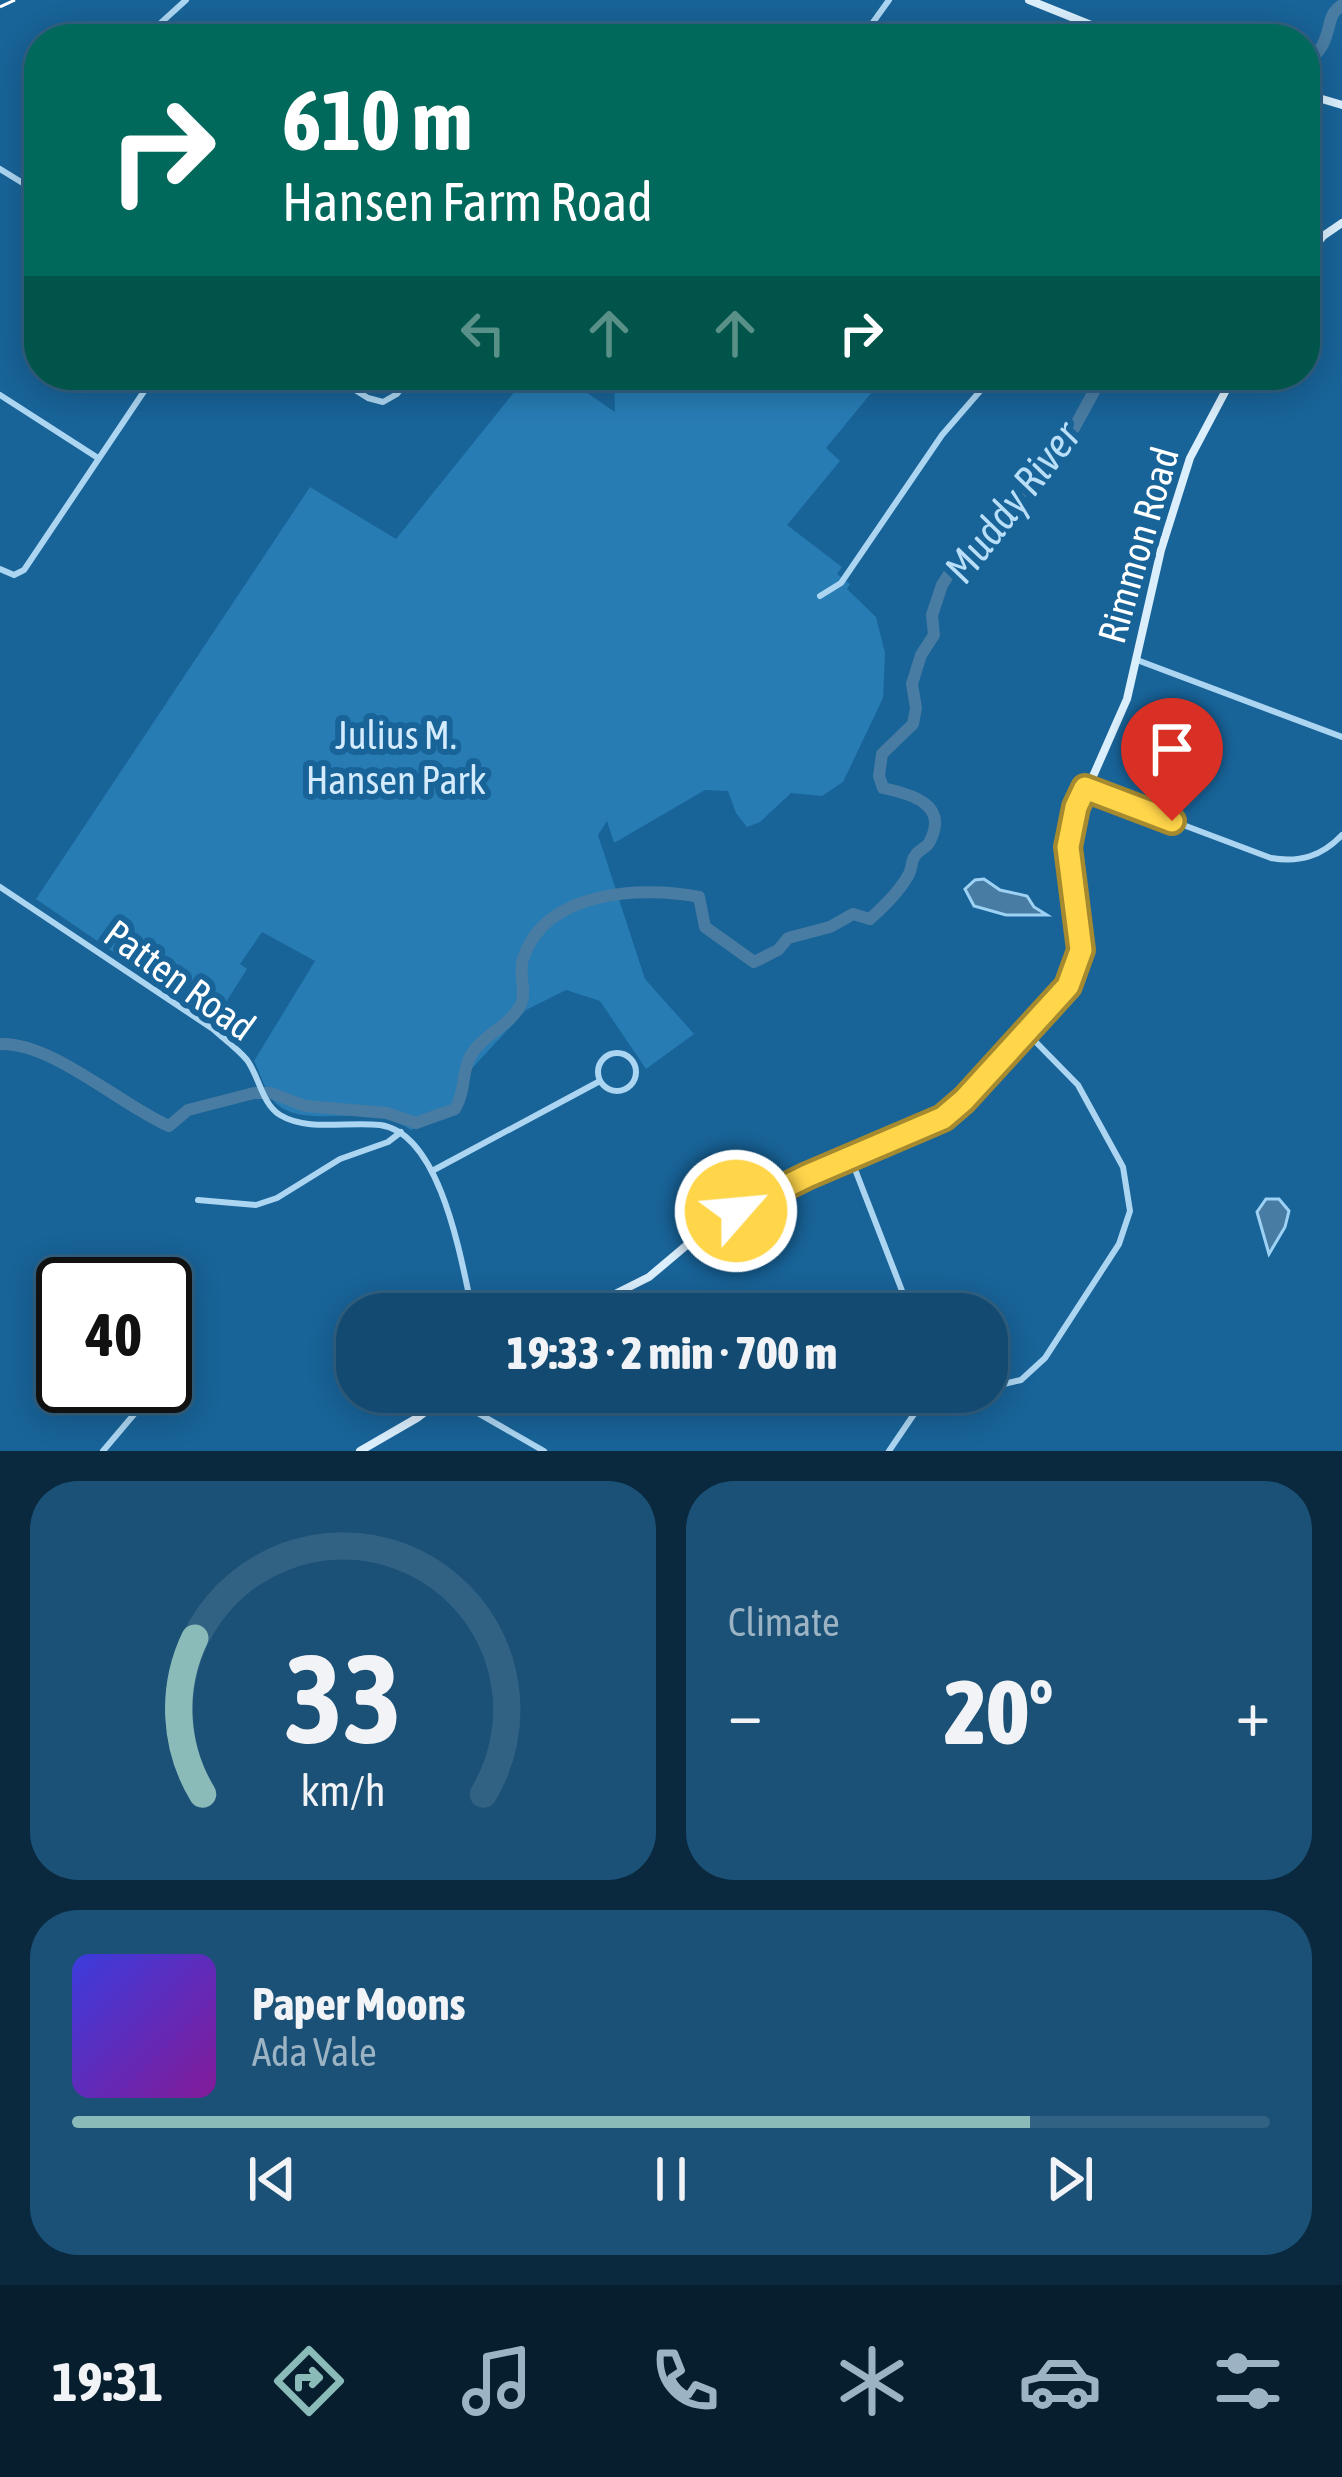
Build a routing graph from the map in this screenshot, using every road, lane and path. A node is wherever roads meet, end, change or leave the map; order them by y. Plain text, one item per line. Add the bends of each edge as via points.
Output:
1 (186, 0) edge
2 (1029, 0) edge
3 (160, 24) edge
4 (1071, 24) edge
5 (145, 390) edge
6 (359, 390) edge
7 (399, 390) edge
8 (981, 390) edge
9 (1226, 390) edge
10 (0, 395) edge
11 (99, 458) junction
12 (0, 569) edge
13 (820, 596) dead end
14 (1137, 660) junction
15 (1342, 737) edge
16 (1085, 788) junction
17 (1342, 835) edge
18 (0, 887) edge
19 (1028, 1033) junction
20 (600, 1081) junction
21 (401, 1132) junction
22 (851, 1159) junction
23 (432, 1171) junction
24 (198, 1200) dead end
25 (468, 1293) edge
26 (616, 1293) edge
27 (903, 1293) edge
28 (1008, 1383) edge
29 (135, 1413) edge
30 (420, 1413) edge
31 (481, 1413) edge
32 (915, 1413) edge
33 (103, 1451) edge
34 (360, 1451) edge
35 (544, 1451) edge
36 (889, 1451) edge

1 - 3 street
2 - 4 street
5 - 11 street
6 - 7 street via 378,401
8 - 13 street via 842,583
9 - 14 street, Rimmon Road via 1190,458
10 - 11 street
11 - 12 street via 24,571
14 - 15 street
14 - 16 street, Rimmon Road
16 - 17 street via 1271,858 1316,855
16 - 19 street, Rimmon Road via 1068,847 1080,932 1076,969
18 - 21 street, Patten Road via 213,1029 243,1056 276,1113 299,1123
19 - 22 street, Rimmon Road via 943,1118
19 - 28 street via 1078,1085 1123,1167 1130,1211 1118,1244 1045,1358
20 - 20 street via 621,1091 632,1084 634,1066 609,1055
20 - 23 street
21 - 23 street
21 - 24 street via 277,1198
22 - 26 street, Rimmon Road via 713,1222
22 - 27 street
23 - 25 street via 452,1216
29 - 33 street
30 - 34 street
31 - 35 street
32 - 36 street

